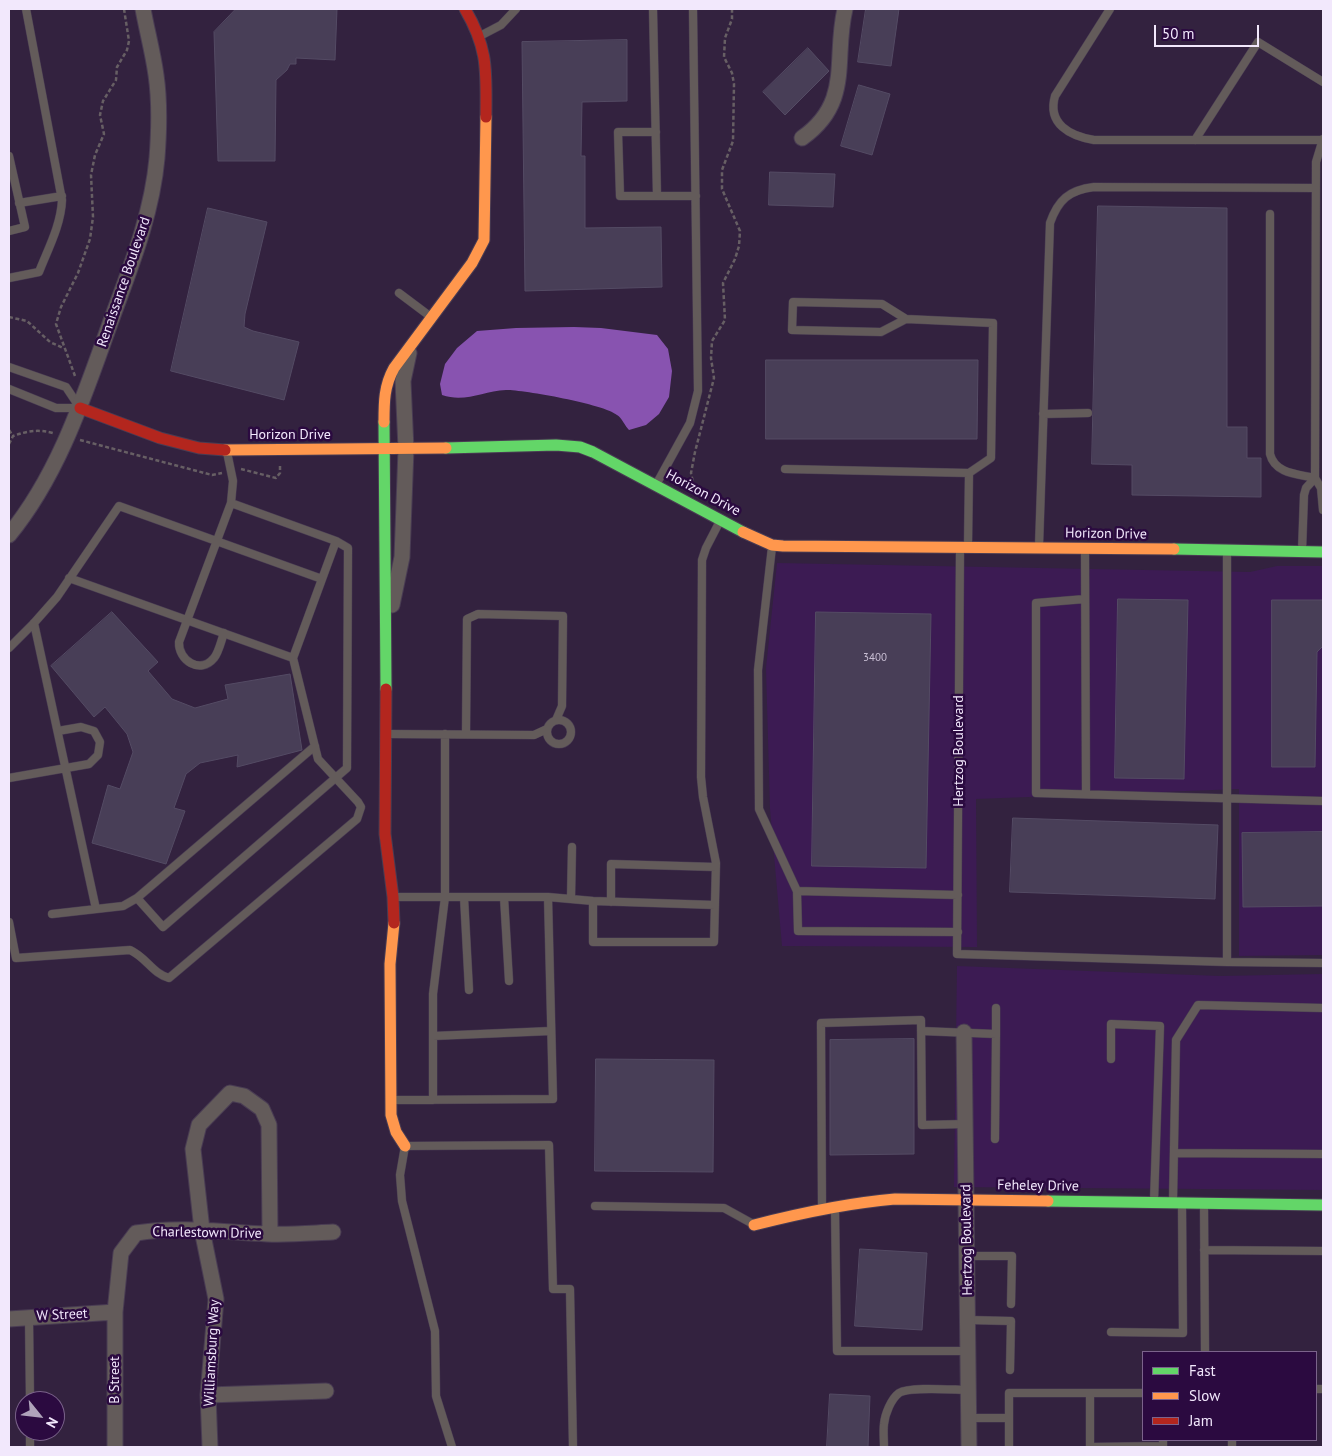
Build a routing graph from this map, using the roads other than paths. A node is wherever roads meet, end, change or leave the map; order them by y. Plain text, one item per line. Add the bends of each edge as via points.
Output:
1 (26, 9) edge
2 (143, 9) edge
3 (465, 9) edge
4 (516, 9) edge
5 (653, 9) edge
6 (693, 9) edge
7 (845, 9) edge
8 (1110, 9) edge
9 (480, 36) junction
10 (1323, 82) edge
11 (656, 132) junction
12 (802, 138) dead end
13 (1195, 140) junction
14 (1323, 140) edge
15 (9, 156) edge
16 (1316, 188) junction
17 (62, 196) junction
18 (657, 196) junction
19 (696, 196) junction
20 (19, 203) junction
21 (1270, 214) dead end
22 (9, 231) edge
23 (9, 278) edge
24 (399, 294) dead end
25 (432, 318) junction
26 (906, 319) junction
27 (410, 349) junction
28 (10, 367) edge
29 (9, 376) edge
30 (9, 389) edge
31 (80, 408) junction
32 (1088, 413) dead end
33 (1043, 414) junction
34 (406, 449) junction
35 (227, 450) junction
36 (384, 450) junction
37 (785, 469) dead end
38 (970, 473) junction
39 (1315, 478) junction
40 (656, 485) junction
41 (232, 503) junction
42 (1323, 510) edge
43 (721, 520) junction
44 (9, 535) edge
45 (217, 541) junction
46 (336, 541) junction
47 (772, 545) junction
48 (964, 548) junction
49 (1038, 548) junction
50 (1085, 548) junction
51 (1228, 550) junction
52 (1302, 552) junction
53 (1323, 552) edge
54 (70, 578) junction
55 (322, 579) junction
56 (1085, 599) junction
57 (187, 620) junction
58 (34, 623) junction
59 (386, 631) junction
60 (224, 632) junction
61 (9, 648) edge
62 (293, 658) junction
63 (556, 720) junction
64 (547, 728) junction
65 (58, 732) junction
66 (386, 734) junction
67 (445, 734) junction
68 (466, 734) junction
69 (315, 746) junction
70 (66, 768) junction
71 (336, 777) junction
72 (9, 778) edge
73 (1086, 794) junction
74 (1227, 798) junction
75 (1323, 801) edge
76 (572, 847) dead end
77 (716, 867) junction
78 (797, 892) junction
79 (958, 894) junction
80 (394, 897) junction
81 (445, 897) junction
82 (464, 897) junction
83 (504, 897) junction
84 (548, 897) junction
85 (137, 898) junction
86 (571, 899) junction
87 (593, 902) junction
88 (611, 902) junction
89 (715, 905) junction
90 (96, 909) junction
91 (52, 914) dead end
92 (9, 922) edge
93 (958, 932) junction
94 (1227, 962) junction
95 (1323, 963) edge
96 (509, 981) dead end
97 (469, 990) dead end
98 (996, 1008) dead end
99 (1323, 1008) edge
100 (551, 1031) junction
101 (921, 1031) junction
102 (964, 1032) junction
103 (996, 1034) junction
104 (433, 1036) junction
105 (1111, 1059) dead end
106 (391, 1100) junction
107 (433, 1100) junction
108 (966, 1124) junction
109 (995, 1139) dead end
110 (405, 1146) junction
111 (1174, 1153) junction
112 (1323, 1154) edge
113 (967, 1200) junction
114 (1154, 1203) junction
115 (1177, 1203) junction
116 (1204, 1203) junction
117 (836, 1205) junction
118 (1323, 1205) edge
119 (595, 1206) dead end
120 (822, 1208) junction
121 (754, 1224) joint
122 (202, 1230) junction
123 (333, 1232) dead end
124 (270, 1234) junction
125 (1204, 1250) junction
126 (1323, 1251) edge
127 (968, 1256) junction
128 (1011, 1304) dead end
129 (115, 1312) junction
130 (29, 1317) junction
131 (9, 1318) edge
132 (968, 1320) junction
133 (1111, 1332) dead end
134 (1205, 1351) edge
135 (968, 1352) junction
136 (1010, 1370) dead end
137 (969, 1390) junction
138 (30, 1391) edge
139 (326, 1391) dead end
140 (1090, 1393) junction
141 (1142, 1393) edge
142 (208, 1395) junction
143 (969, 1418) junction
144 (1009, 1418) junction
145 (1163, 1441) edge
146 (115, 1447) edge
147 (210, 1447) edge
148 (452, 1447) edge
149 (573, 1447) edge
150 (884, 1447) edge
151 (969, 1447) edge
152 (1009, 1447) edge

1 - 17 lane
2 - 31 street, Renaissance Boulevard via 156,77 158,133 153,188 139,243
3 - 9 street
4 - 9 lane via 501,25
5 - 11 lane
6 - 19 lane
7 - 12 street via 834,100 819,124
8 - 13 lane via 1055,96 1053,112 1056,121 1077,135 1094,140
9 - 25 street via 486,65 484,240 472,263
10 - 13 lane via 1258,42
11 - 18 lane
11 - 18 lane via 618,132 620,196
13 - 14 lane
14 - 16 lane via 1316,162
15 - 20 lane
16 - 33 lane via 1094,187 1079,189 1067,196 1056,208 1050,223
16 - 39 lane
17 - 20 lane
17 - 23 lane via 58,225 39,272
18 - 19 lane
19 - 40 lane via 698,391 690,423
20 - 22 lane via 25,228
21 - 39 lane via 1270,454 1280,468
24 - 25 lane
25 - 27 street
26 - 26 lane via 882,304 793,302 792,330 881,332
26 - 38 lane via 993,323 991,458
27 - 34 street via 403,381
27 - 36 street via 394,368 384,392
28 - 29 lane
28 - 31 lane via 66,387
30 - 31 lane via 56,408
31 - 35 street, Horizon Drive via 166,440 199,448
31 - 44 street, Renaissance Boulevard via 47,476 25,515
32 - 33 lane
33 - 49 lane
34 - 36 street, Horizon Drive
34 - 40 street, Horizon Drive via 567,445 593,452
34 - 59 street via 402,557
35 - 36 street, Horizon Drive
35 - 41 lane via 233,481
36 - 59 street
37 - 38 lane
38 - 48 lane, Hertzog Boulevard
39 - 42 lane via 1321,488
39 - 52 lane via 1304,496
40 - 43 street, Horizon Drive
41 - 45 lane
41 - 46 lane
43 - 47 street, Horizon Drive
43 - 77 lane via 702,560 701,777
45 - 54 lane via 119,506
45 - 55 lane
45 - 57 lane
46 - 55 lane
46 - 71 lane via 348,548 348,568 347,768
47 - 48 street, Horizon Drive
47 - 78 lane via 758,670 759,809
48 - 49 street, Horizon Drive
48 - 79 lane, Hertzog Boulevard
49 - 50 street, Horizon Drive
50 - 51 street, Horizon Drive
50 - 56 lane
51 - 52 street, Horizon Drive
51 - 74 lane
52 - 53 street, Horizon Drive
54 - 57 lane
54 - 58 lane
55 - 62 lane
56 - 73 lane
56 - 73 lane via 1036,603 1036,793
57 - 60 lane
57 - 60 lane via 178,648 191,664 210,662
58 - 61 lane
58 - 65 lane
59 - 66 street
60 - 62 lane
62 - 69 lane
63 - 64 lane
63 - 64 lane via 570,726 571,735 566,742 553,744 547,737
63 - 68 lane via 562,706 563,616 478,614 466,618
64 - 68 lane via 534,735
65 - 70 lane
65 - 70 lane via 88,728 94,731 100,742 98,755 89,764
66 - 67 lane
66 - 80 street via 385,834
67 - 68 lane
67 - 81 lane
69 - 71 lane via 318,759
69 - 85 lane
70 - 72 lane
70 - 90 lane
71 - 85 lane via 163,927
71 - 92 lane via 361,807 357,818 169,978 159,974 130,950 16,958
73 - 74 lane
74 - 75 lane
74 - 94 lane
76 - 86 lane
77 - 88 lane via 611,864
77 - 89 lane
78 - 79 lane
78 - 93 lane via 798,932
79 - 93 lane, Hertzog Boulevard
80 - 81 lane
80 - 106 street via 390,964
81 - 82 lane
81 - 104 lane via 433,994
82 - 83 lane
82 - 97 lane
83 - 84 lane
83 - 96 lane
84 - 86 lane
84 - 100 lane
85 - 90 lane via 123,906
86 - 87 lane
87 - 88 lane
87 - 89 lane via 593,942 714,942
88 - 89 lane
90 - 91 lane
93 - 94 lane, Hertzog Boulevard via 957,954
94 - 95 lane
98 - 103 lane
99 - 111 lane via 1198,1005 1176,1040
100 - 104 lane
100 - 107 lane via 553,1099
101 - 102 lane
101 - 108 lane via 922,1125
101 - 120 lane via 921,1020 820,1023
102 - 103 lane
102 - 108 street, Hertzog Boulevard
103 - 109 lane
104 - 107 lane
105 - 114 lane via 1111,1024 1160,1026
106 - 107 lane
106 - 110 street via 393,1124
108 - 113 street, Hertzog Boulevard
110 - 148 lane via 400,1175 402,1201 435,1331 436,1396
110 - 149 lane via 549,1145 553,1289 570,1289
111 - 112 lane
111 - 115 lane
113 - 114 street, Feheley Drive
113 - 117 street, Feheley Drive via 895,1199
113 - 127 street, Hertzog Boulevard
114 - 115 street, Feheley Drive
115 - 116 street, Feheley Drive
115 - 133 lane via 1183,1333
116 - 118 street, Feheley Drive
116 - 125 lane
117 - 120 street, Feheley Drive
117 - 135 lane via 837,1351
119 - 121 lane via 724,1208
120 - 121 street, Feheley Drive
122 - 124 street, Charlestown Drive
122 - 124 street, Williamsburg Way via 193,1149 200,1125 230,1093 244,1096 262,1109 269,1125
122 - 129 street, Charlestown Drive via 136,1233 121,1253
122 - 142 street, Williamsburg Way via 216,1299
123 - 124 street, Charlestown Drive
125 - 126 lane
125 - 134 lane
127 - 128 lane via 1012,1256
127 - 132 street, Hertzog Boulevard
129 - 130 street, W Street
129 - 146 street, B Street
130 - 131 street, W Street
130 - 138 lane
132 - 135 street, Hertzog Boulevard
132 - 136 lane via 1011,1321
135 - 137 street, Hertzog Boulevard
137 - 143 street, Hertzog Boulevard
137 - 150 lane via 900,1392 889,1406 884,1422
139 - 142 street
140 - 141 lane
140 - 144 lane via 1009,1393
140 - 145 lane via 1090,1447 1163,1446
142 - 147 street, Williamsburg Way
143 - 144 lane
143 - 151 street, Hertzog Boulevard
144 - 152 lane

